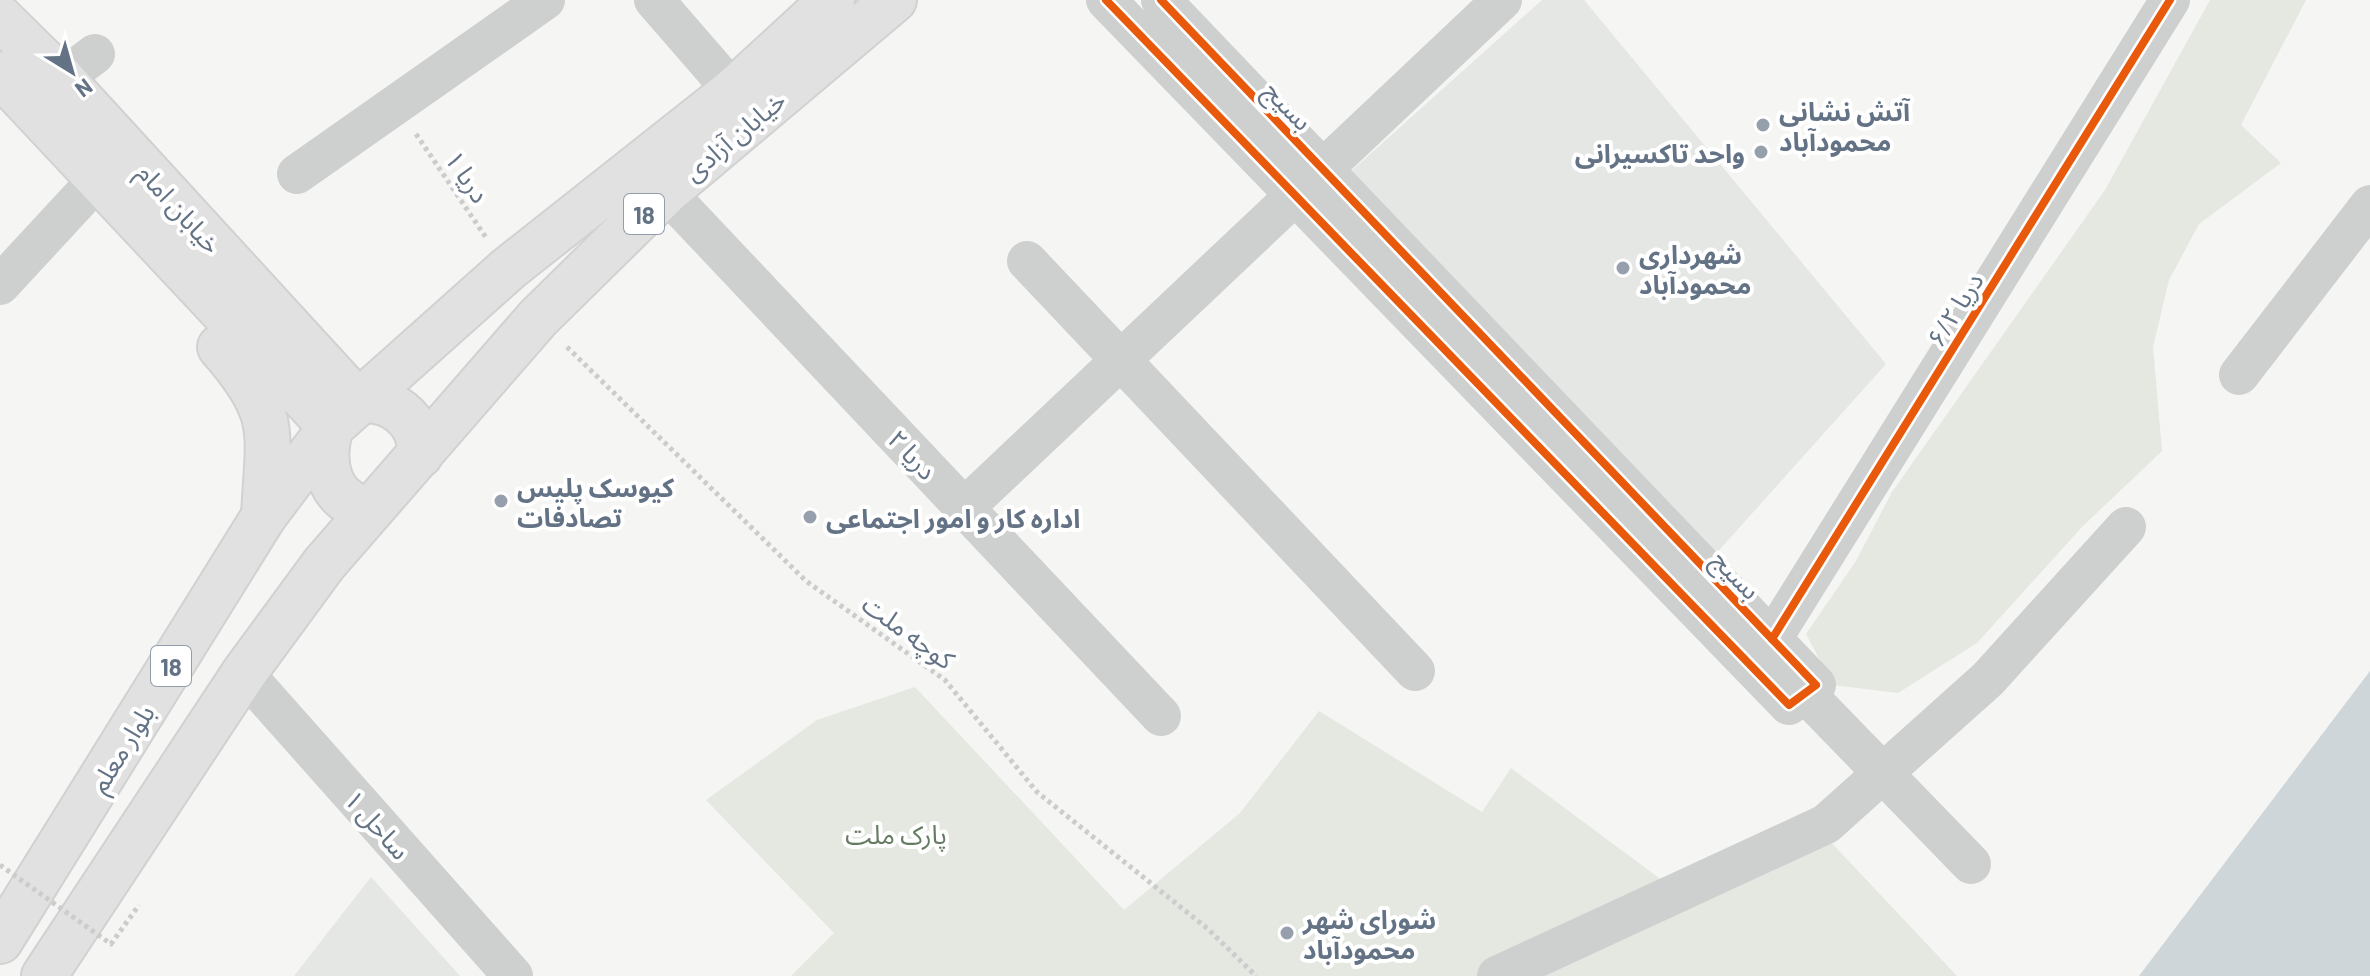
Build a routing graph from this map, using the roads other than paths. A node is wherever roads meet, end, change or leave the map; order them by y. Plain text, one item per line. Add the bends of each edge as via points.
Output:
1 (545, 0) edge
2 (654, 0) edge
3 (832, 0) edge
4 (894, 0) edge
5 (1106, 0) edge
6 (1161, 0) edge
7 (1502, 0) edge
8 (2170, 0) edge
9 (0, 18) edge
10 (0, 74) edge
11 (733, 91) junction
12 (297, 174) dead end
13 (1308, 182) junction
14 (106, 187) junction
15 (666, 192) junction
16 (2370, 205) edge
17 (1027, 261) dead end
18 (0, 285) edge
19 (1121, 359) junction
20 (2239, 375) dead end
21 (344, 414) junction
22 (420, 455) junction
23 (964, 508) junction
24 (371, 509) junction
25 (264, 516) junction
26 (2126, 527) dead end
27 (1652, 538) junction
28 (1772, 639) junction
29 (1415, 671) dead end
30 (244, 673) junction
31 (1805, 693) junction
32 (1161, 716) dead end
33 (1882, 772) junction
34 (1971, 864) dead end
35 (0, 941) edge
36 (44, 976) edge
37 (513, 976) edge
38 (1497, 976) edge

1 - 12 street
2 - 11 street
3 - 11 main road, خیابان آزادی / 18
4 - 15 main road, خیابان آزادی / 18
5 - 13 street, بسیج
6 - 13 street, بسیج
7 - 13 street
8 - 28 street, دریا ۶/۲
9 - 21 main road, خیابان امام via 78,67
10 - 14 main road, خیابان امام
11 - 21 main road, خیابان آزادی / 18 via 508,269
13 - 19 street
13 - 27 street, بسیج
14 - 18 street
14 - 21 main road, خیابان امام
14 - 25 main road via 182,304 252,383 264,407
15 - 22 main road, خیابان آزادی / 18 via 538,318
15 - 23 street, دریا ۲
16 - 20 street
17 - 19 street
19 - 23 street
19 - 29 street
21 - 22 main road via 372,399 393,405 416,432
21 - 24 main road via 325,448 328,478 348,503
21 - 25 main road, بلوار معلم / 18
22 - 24 main road, 18
23 - 32 street, دریا ۲
24 - 30 main road, 18
25 - 35 main road, بلوار معلم / 18
26 - 33 street via 1988,679
27 - 28 street, بسیج
27 - 31 street, بسیج via 1789,705
28 - 31 street, بسیج via 1816,685
30 - 36 main road, 18
30 - 37 street, ساحل ۱
31 - 33 street
33 - 34 street
33 - 38 street via 1826,824

